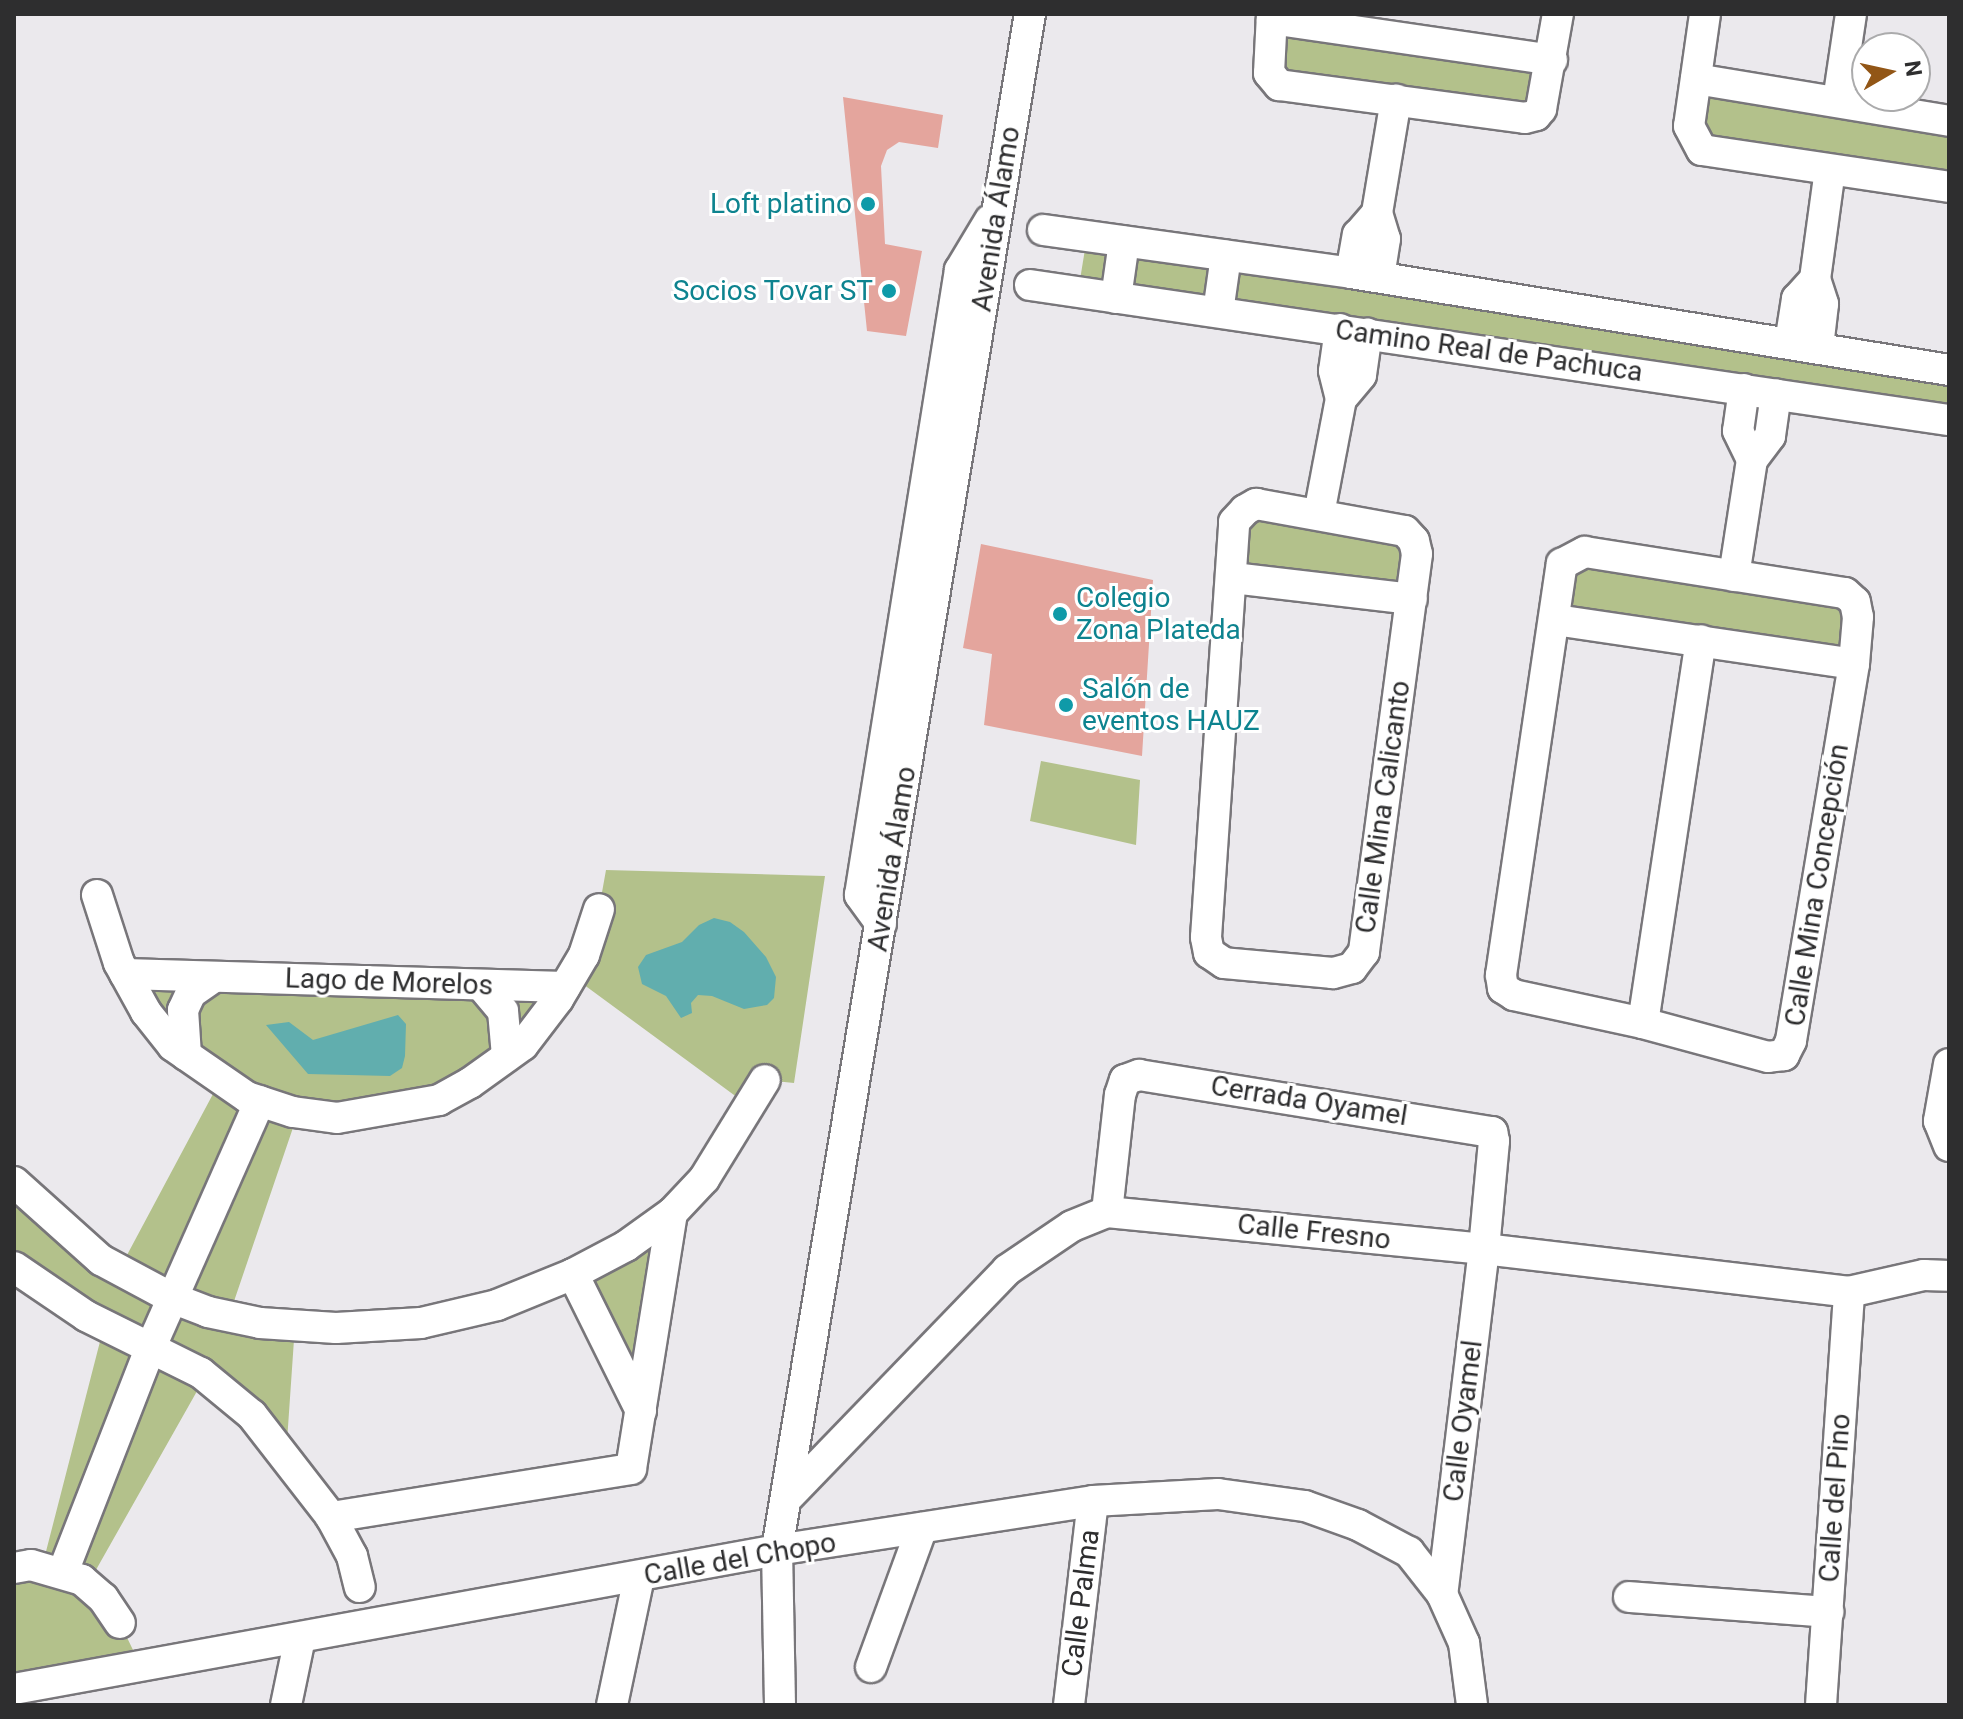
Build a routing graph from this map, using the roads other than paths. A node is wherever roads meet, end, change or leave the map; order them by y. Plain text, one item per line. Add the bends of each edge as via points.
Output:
1 (1009, 14) edge
2 (1030, 14) edge
3 (1558, 14) edge
4 (1705, 14) edge
5 (1851, 14) edge
6 (1272, 17) edge
7 (1408, 25) edge
8 (1552, 60) junction
9 (1696, 79) junction
10 (1396, 100) junction
11 (1838, 101) junction
12 (1949, 121) edge
13 (1830, 170) junction
14 (1949, 187) edge
15 (999, 205) junction
16 (1043, 230) dead end
17 (1124, 242) junction
18 (1226, 256) junction
19 (1365, 275) junction
20 (1030, 285) dead end
21 (1116, 298) junction
22 (1218, 312) junction
23 (1583, 313) junction
24 (1353, 331) junction
25 (1804, 345) junction
26 (1575, 363) junction
27 (1949, 370) edge
28 (1744, 389) junction
29 (1776, 394) junction
30 (1949, 420) edge
31 (1752, 460) junction
32 (1319, 514) junction
33 (1734, 576) junction
34 (1233, 578) junction
35 (1412, 599) junction
36 (1556, 620) junction
37 (1701, 640) junction
38 (1854, 664) junction
39 (97, 895) dead end
40 (599, 909) dead end
41 (125, 974) junction
42 (214, 977) junction
43 (481, 985) junction
44 (565, 987) junction
45 (1643, 1023) junction
46 (186, 1055) junction
47 (507, 1056) junction
48 (1949, 1065) edge
49 (765, 1080) dead end
50 (260, 1101) junction
51 (1492, 1132) joint
52 (1949, 1146) edge
53 (14, 1182) edge
54 (1107, 1212) junction
55 (672, 1213) junction
56 (1484, 1249) junction
57 (14, 1267) edge
58 (573, 1274) junction
59 (1949, 1276) edge
60 (1849, 1292) junction
61 (172, 1298) junction
62 (150, 1349) junction
63 (641, 1411) junction
64 (788, 1497) junction
65 (1093, 1501) junction
66 (331, 1517) junction
67 (922, 1528) junction
68 (777, 1550) junction
69 (14, 1568) edge
70 (63, 1572) junction
71 (639, 1577) junction
72 (360, 1587) dead end
73 (1442, 1594) junction
74 (1629, 1597) dead end
75 (1828, 1612) junction
76 (120, 1623) dead end
77 (300, 1638) junction
78 (871, 1667) dead end
79 (14, 1689) edge
80 (286, 1705) edge
81 (612, 1705) edge
82 (780, 1705) edge
83 (1069, 1705) edge
84 (1472, 1705) edge
85 (1821, 1705) edge

1 - 15 street via 991,134
2 - 15 street, Avenida Álamo
3 - 8 street
4 - 9 street
5 - 11 street
6 - 7 street
6 - 10 street via 1269,73 1279,85
7 - 8 street
8 - 10 street via 1541,109 1525,118
9 - 11 street
9 - 13 street via 1689,126 1702,150
10 - 19 street via 1377,213 1385,239
11 - 12 street
13 - 14 street
13 - 25 street via 1815,279 1823,304
15 - 64 street, Avenida Álamo
16 - 17 street, Camino Real de Pachuca
17 - 18 street, Camino Real de Pachuca
17 - 21 street
18 - 19 street, Camino Real de Pachuca
18 - 22 street
19 - 23 street, Camino Real de Pachuca
20 - 21 street, Camino Real de Pachuca
21 - 22 street, Camino Real de Pachuca
22 - 24 street, Camino Real de Pachuca
23 - 25 street, Camino Real de Pachuca
23 - 26 street
24 - 26 street, Camino Real de Pachuca
24 - 32 street via 1334,371 1341,399
25 - 27 street, Camino Real de Pachuca
26 - 28 street, Camino Real de Pachuca
28 - 29 street, Camino Real de Pachuca
28 - 31 street via 1738,431
29 - 30 street, Camino Real de Pachuca
29 - 31 street via 1770,436
31 - 33 street
32 - 34 street, Calle Mina Calicanto via 1256,504 1245,510 1234,522
32 - 35 street, Calle Mina Calicanto via 1405,531 1417,554
33 - 36 street, Calle Mina Concepción via 1585,552 1562,564
33 - 38 street, Calle Mina Concepción via 1845,593 1855,602 1858,617
34 - 35 street
34 - 35 street, Calle Mina Calicanto via 1206,937 1209,953 1224,963 1333,973 1352,968 1364,952
36 - 37 street
36 - 45 street, Calle Mina Concepción via 1503,988 1514,995
37 - 38 street
37 - 45 street
38 - 45 street, Calle Mina Concepción via 1791,1041 1784,1055 1768,1057
39 - 41 street
40 - 44 street via 584,955
41 - 42 street, Lago de Morelos
41 - 46 street via 146,1012
42 - 43 street, Lago de Morelos
42 - 46 street via 191,993 183,1010
43 - 44 street, Lago de Morelos
43 - 47 street via 503,1011
44 - 47 street via 523,1045
46 - 50 street
47 - 50 street via 439,1100 400,1108 337,1118
48 - 52 street via 1939,1121
49 - 55 street via 704,1179
50 - 61 street
51 - 54 street, Cerrada Oyamel via 1139,1075 1125,1080 1120,1095
51 - 56 street, Calle Oyamel
53 - 61 street via 101,1260
54 - 56 street, Calle Fresno
54 - 64 street, Calle Fresno via 1072,1226 1007,1270
55 - 58 street
55 - 63 street
56 - 60 street, Calle Fresno
56 - 73 street, Calle Oyamel
57 - 62 street via 86,1316
58 - 61 street via 497,1305 421,1323 336,1328 260,1323
58 - 63 street
59 - 60 street, Calle Fresno via 1924,1275
60 - 75 street, Calle del Pino
61 - 62 street
62 - 66 street via 201,1373 252,1415
62 - 70 street
63 - 66 street via 631,1469
64 - 68 street, Avenida Álamo
65 - 67 street, Calle del Chopo
65 - 73 street, Calle del Chopo via 1218,1494 1305,1506 1358,1525 1409,1552
65 - 83 street, Calle Palma
66 - 72 street via 352,1556
67 - 68 street, Calle del Chopo
67 - 78 street
68 - 71 street, Calle del Chopo
68 - 82 street, Avenida Álamo
69 - 70 street via 31,1565
70 - 76 street via 103,1598
71 - 77 street, Calle del Chopo
71 - 81 street
73 - 84 street via 1464,1643
74 - 75 street
75 - 85 street, Calle del Pino
77 - 79 street, Calle del Chopo
77 - 80 street

